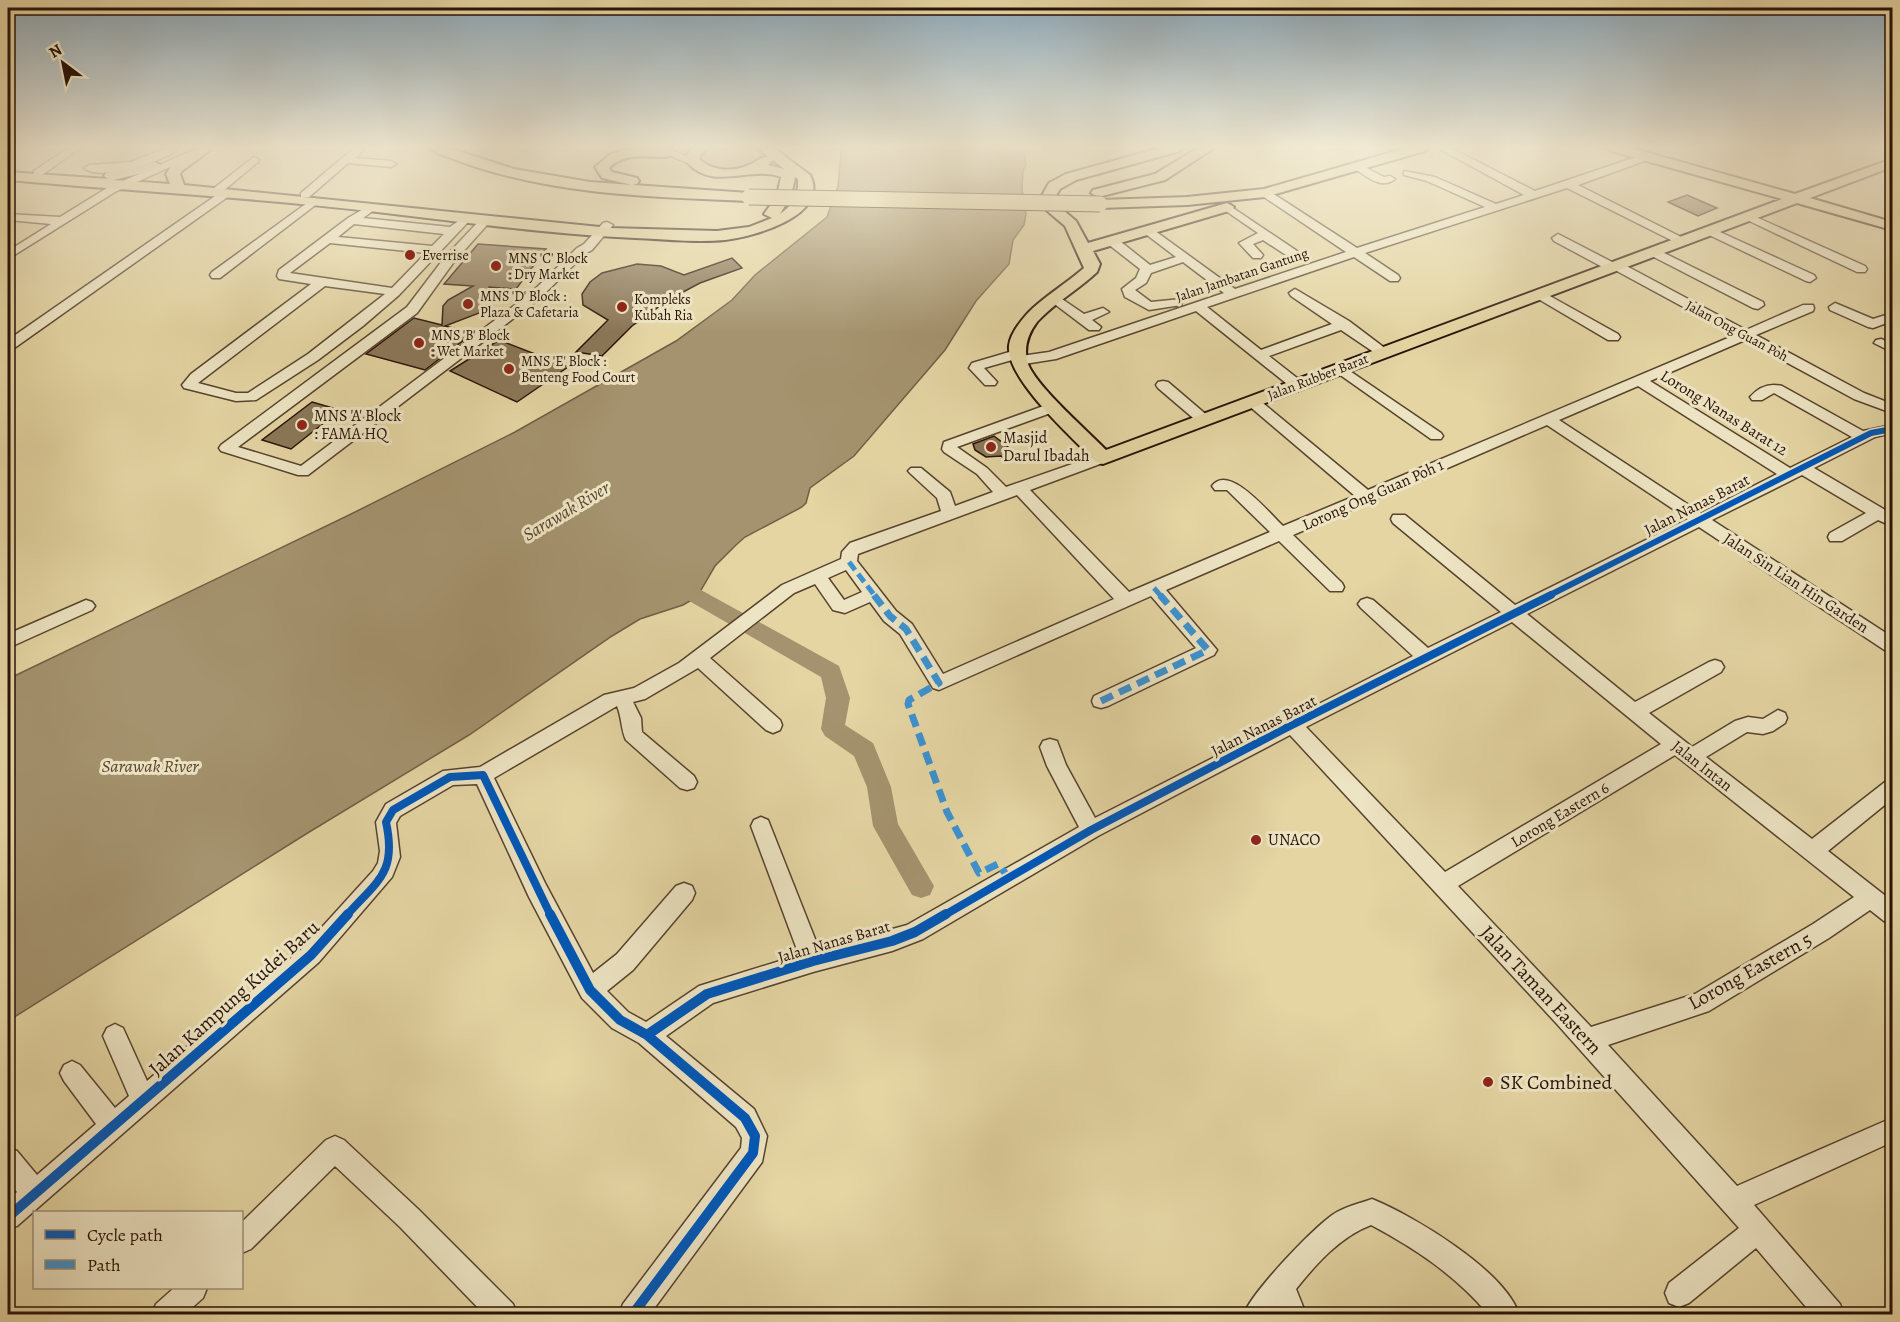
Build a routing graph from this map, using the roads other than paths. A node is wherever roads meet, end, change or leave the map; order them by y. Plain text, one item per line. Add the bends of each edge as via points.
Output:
1 (79, 210) edge
2 (196, 210) edge
3 (295, 210) edge
4 (368, 210) edge
5 (391, 210) edge
6 (422, 210) edge
7 (774, 210) edge
8 (792, 210) edge
9 (1054, 210) edge
10 (1220, 210) edge
11 (1231, 210) edge
12 (1291, 210) edge
13 (1491, 210) edge
14 (1620, 210) edge
15 (1765, 210) edge
16 (1841, 210) edge
17 (1747, 216) junction
18 (8, 217) edge
19 (63, 220) junction
20 (352, 220) junction
21 (464, 220) junction
22 (483, 223) junction
23 (1893, 224) edge
24 (452, 231) junction
25 (1709, 231) junction
26 (1153, 235) junction
27 (1264, 235) junction
28 (594, 236) junction
29 (1558, 238) dead end
30 (326, 239) junction
31 (1112, 241) junction
32 (1683, 241) junction
33 (1084, 249) junction
34 (434, 250) junction
35 (1126, 250) junction
36 (1357, 252) junction
37 (1654, 252) junction
38 (1257, 255) dead end
39 (1293, 255) dead end
40 (8, 256) edge
41 (1185, 258) junction
42 (1614, 266) junction
43 (1146, 268) junction
44 (1861, 269) dead end
45 (216, 274) dead end
46 (1394, 278) dead end
47 (1810, 278) dead end
48 (323, 281) junction
49 (395, 292) junction
50 (1295, 293) dead end
51 (1234, 294) junction
52 (1539, 294) junction
53 (1056, 299) junction
54 (1176, 302) dead end
55 (1758, 305) dead end
56 (1197, 306) junction
57 (1835, 307) dead end
58 (1808, 308) dead end
59 (1103, 312) dead end
60 (1893, 317) edge
61 (1344, 324) junction
62 (1746, 335) junction
63 (1613, 337) dead end
64 (8, 346) edge
65 (1383, 352) junction
66 (1259, 355) junction
67 (1017, 358) junction
68 (1341, 369) junction
69 (1640, 381) junction
70 (990, 382) dead end
71 (1162, 385) dead end
72 (1297, 385) junction
73 (1859, 396) junction
74 (1757, 397) dead end
75 (1253, 402) junction
76 (1054, 407) junction
77 (1892, 409) edge
78 (1547, 419) junction
79 (1204, 420) junction
80 (1873, 426) junction
81 (1893, 428) edge
82 (1436, 436) dead end
83 (1103, 458) junction
84 (916, 471) dead end
85 (1795, 471) junction
86 (1220, 486) dead end
87 (1011, 491) junction
88 (1367, 498) junction
89 (1877, 513) junction
90 (950, 514) junction
91 (1399, 519) dead end
92 (1698, 520) junction
93 (1893, 521) edge
94 (1283, 535) junction
95 (1836, 537) dead end
96 (849, 562) junction
97 (818, 575) junction
98 (1336, 586) dead end
99 (1154, 588) junction
100 (873, 594) junction
101 (1126, 600) junction
102 (1367, 604) dead end
103 (86, 606) dead end
104 (1515, 614) junction
105 (8, 641) edge
106 (1893, 646) edge
107 (698, 658) junction
108 (1427, 658) junction
109 (1714, 667) dead end
110 (622, 698) junction
111 (1101, 701) dead end
112 (1634, 712) junction
113 (1778, 718) dead end
114 (773, 725) dead end
115 (1293, 725) junction
116 (1050, 747) dead end
117 (1683, 752) junction
118 (483, 775) junction
119 (687, 782) dead end
120 (1893, 788) edge
121 (761, 826) dead end
122 (1091, 830) junction
123 (1813, 851) junction
124 (1443, 884) junction
125 (684, 893) dead end
126 (1870, 897) junction
127 (1893, 914) edge
128 (813, 961) junction
129 (590, 990) junction
130 (646, 1035) junction
131 (115, 1036) dead end
132 (1587, 1040) junction
133 (72, 1072) dead end
134 (144, 1101) junction
135 (114, 1127) junction
136 (1886, 1133) dead end
137 (8, 1160) edge
138 (35, 1194) junction
139 (1734, 1201) junction
140 (8, 1217) edge
141 (1758, 1229) junction
142 (243, 1239) edge
143 (1282, 1287) junction
144 (191, 1289) edge
145 (1679, 1293) dead end
146 (166, 1314) edge
147 (503, 1314) edge
148 (633, 1314) edge
149 (1258, 1314) edge
150 (1292, 1314) edge
151 (1505, 1314) edge
152 (1830, 1314) edge

1 - 19 street
2 - 64 street
3 - 45 street
4 - 20 street
5 - 21 main road
6 - 28 main road via 492,217
7 - 28 main road via 760,221 731,229
8 - 28 main road via 762,228 727,235
9 - 33 main road via 1071,224
10 - 26 main road
11 - 27 street
12 - 36 street
13 - 36 street, Jalan Jambatan Gantung
14 - 32 street
15 - 17 main road, Jalan Rubber Barat
16 - 23 main road
17 - 25 main road, Jalan Rubber Barat
17 - 44 street
18 - 19 street
19 - 40 street
20 - 24 street
20 - 30 street
21 - 22 main road
21 - 24 street
22 - 28 main road
22 - 28 street via 412,310 226,448 303,472 535,296
24 - 34 street
25 - 32 main road, Jalan Rubber Barat
25 - 47 street
26 - 31 main road
26 - 35 street
26 - 41 street
27 - 38 street via 1245,243
27 - 39 street
29 - 42 street, Jalan Ong Guan Poh
30 - 34 street
30 - 48 street via 283,273
31 - 33 main road
31 - 35 street
32 - 37 main road, Jalan Rubber Barat
33 - 53 main road via 1092,269
34 - 49 street
35 - 43 street
36 - 46 street
36 - 51 street, Jalan Jambatan Gantung
37 - 42 main road, Jalan Rubber Barat
37 - 55 street
41 - 43 street
41 - 51 street
42 - 52 main road, Jalan Rubber Barat
42 - 62 street, Jalan Ong Guan Poh
43 - 54 street via 1142,280 1128,289 1130,294 1149,306
48 - 49 street
48 - 49 street via 189,385 251,397 313,357
50 - 61 street
51 - 56 street, Jalan Jambatan Gantung
52 - 63 street
52 - 65 main road, Jalan Rubber Barat
53 - 59 street via 1089,322
53 - 67 main road via 1022,330 1016,343
56 - 66 street
56 - 67 street, Jalan Jambatan Gantung via 1051,356
57 - 60 street via 1873,324
58 - 62 street, Lorong Ong Guan Poh 1
61 - 65 street
61 - 66 street
62 - 69 street, Lorong Ong Guan Poh 1
62 - 73 street, Jalan Ong Guan Poh
65 - 68 main road, Jalan Rubber Barat
66 - 72 street
67 - 70 street, Jalan Jambatan Gantung via 976,366
67 - 76 main road via 1030,382
68 - 72 main road, Jalan Rubber Barat
68 - 82 street
69 - 78 street, Lorong Ong Guan Poh 1
69 - 85 street, Lorong Nanas Barat 12
71 - 79 street
72 - 75 main road, Jalan Rubber Barat
73 - 77 street, Jalan Ong Guan Poh
73 - 80 street, Jalan Ong Guan Poh
74 - 80 street via 1777,389
75 - 79 main road, Jalan Rubber Barat
75 - 88 street
76 - 83 main road
76 - 87 street via 949,445 949,449
77 - 80 street via 1882,410
78 - 88 street, Lorong Ong Guan Poh 1
78 - 92 street, Jalan Sin Lian Hin Garden
79 - 83 main road, Jalan Rubber Barat
80 - 81 street, Jalan Nanas Barat
80 - 85 street, Jalan Nanas Barat
83 - 87 street, Jalan Rubber Barat
84 - 90 street via 944,496
85 - 89 street, Lorong Nanas Barat 12
85 - 92 street, Jalan Nanas Barat
86 - 94 street via 1232,486
87 - 90 street, Jalan Rubber Barat
87 - 101 street
88 - 94 street, Lorong Ong Guan Poh 1
89 - 93 street, Lorong Nanas Barat 12
89 - 95 street
90 - 96 street, Jalan Rubber Barat via 856,547 850,552
91 - 104 street, Jalan Intan
92 - 104 street, Jalan Nanas Barat
92 - 106 street, Jalan Sin Lian Hin Garden
94 - 98 street
94 - 99 street, Lorong Ong Guan Poh 1
96 - 97 street
96 - 100 street
97 - 100 street via 839,606
97 - 107 street via 788,589
99 - 101 street, Lorong Ong Guan Poh 1
99 - 111 street via 1208,650
100 - 101 street, Lorong Ong Guan Poh 1 via 906,630 939,683
102 - 108 street
103 - 105 street
104 - 108 street, Jalan Nanas Barat
104 - 112 street, Jalan Intan
107 - 110 street via 638,694
107 - 114 street
108 - 115 street, Jalan Nanas Barat
109 - 112 street
110 - 118 street via 611,700
110 - 119 street via 632,718 633,735
112 - 117 street, Jalan Intan
113 - 117 street, Lorong Eastern 6 via 1762,728 1742,726
115 - 122 street, Jalan Nanas Barat
115 - 124 street, Jalan Taman Eastern
116 - 122 street
117 - 123 street, Jalan Intan
117 - 124 street, Lorong Eastern 6
118 - 129 street
118 - 134 street, Jalan Kampung Kudei Baru via 450,777 393,810 386,822 392,852 380,878 311,955
120 - 123 street
121 - 128 street
122 - 128 street, Jalan Nanas Barat via 915,933
123 - 126 street, Jalan Intan
124 - 132 street, Jalan Taman Eastern
125 - 129 street via 625,962
126 - 127 street, Jalan Intan
126 - 132 street, Lorong Eastern 5 via 1701,1003
128 - 130 street, Jalan Nanas Barat via 707,994
129 - 130 street via 620,1020
130 - 148 street via 745,1118 755,1136 753,1153
131 - 134 street
132 - 139 street, Jalan Taman Eastern
133 - 135 street
134 - 135 street, Jalan Kampung Kudei Baru
135 - 138 street, Jalan Kampung Kudei Baru
136 - 139 street
137 - 138 street
138 - 140 street, Jalan Kampung Kudei Baru
139 - 141 street, Jalan Taman Eastern
141 - 145 street
141 - 152 street, Jalan Taman Eastern
142 - 147 street via 335,1149
143 - 149 street
143 - 150 street
143 - 151 street via 1299,1264 1346,1222 1372,1212 1421,1237 1467,1270
144 - 146 street

